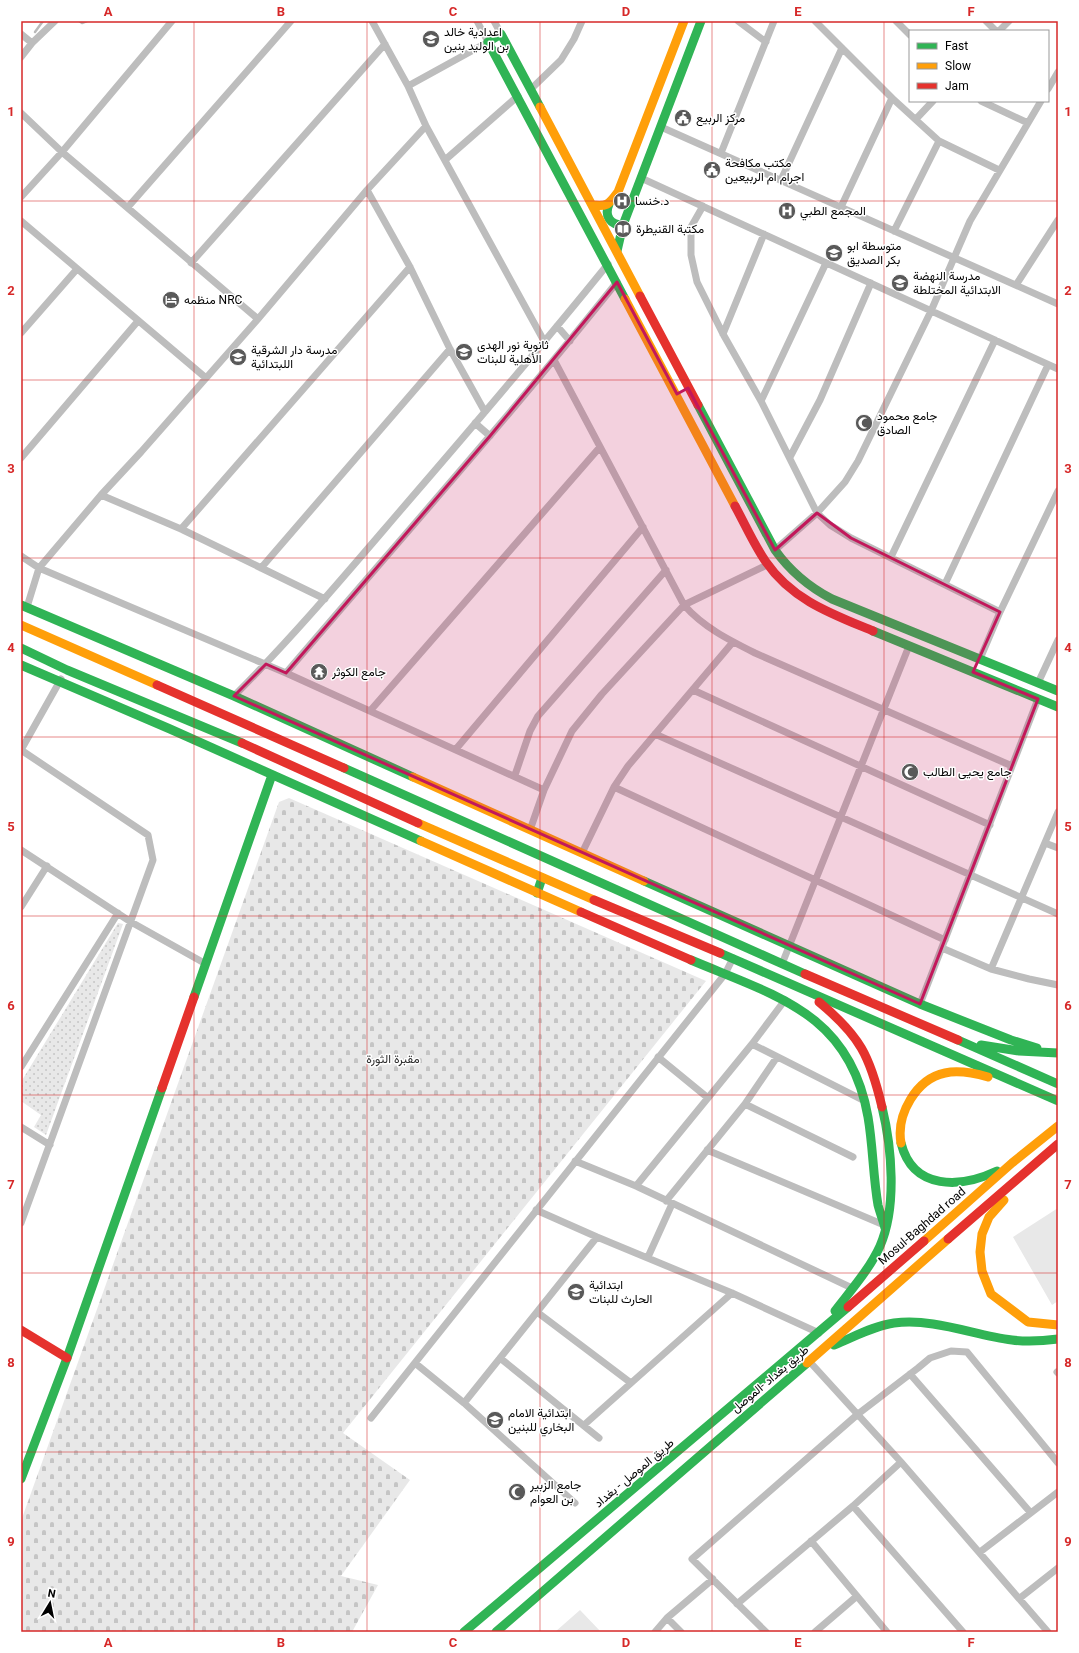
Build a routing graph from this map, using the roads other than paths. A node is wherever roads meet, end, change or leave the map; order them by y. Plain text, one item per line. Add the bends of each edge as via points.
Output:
1 (55, 21) edge
2 (172, 21) edge
3 (291, 21) edge
4 (372, 21) edge
5 (477, 21) edge
6 (494, 21) edge
7 (582, 21) edge
8 (684, 21) edge
9 (701, 21) edge
10 (738, 21) edge
11 (774, 21) edge
12 (815, 21) edge
13 (896, 21) edge
14 (986, 21) edge
15 (1009, 21) edge
16 (995, 30) edge
17 (1000, 30) edge
18 (21, 34) edge
19 (501, 34) junction
20 (909, 34) edge
21 (488, 42) junction
22 (766, 42) junction
23 (32, 43) junction
24 (385, 44) junction
25 (842, 48) junction
26 (21, 57) edge
27 (1058, 72) edge
28 (408, 86) junction
29 (1049, 87) edge
30 (531, 89) junction
31 (518, 96) junction
32 (892, 98) junction
33 (932, 102) edge
34 (983, 102) edge
35 (1040, 102) edge
36 (21, 113) edge
37 (916, 119) junction
38 (1028, 123) junction
39 (426, 126) junction
40 (661, 127) junction
41 (939, 141) junction
42 (62, 152) junction
43 (721, 154) junction
44 (445, 160) junction
45 (999, 170) junction
46 (641, 178) junction
47 (781, 180) junction
48 (367, 190) junction
49 (21, 197) edge
50 (609, 204) junction
51 (592, 205) junction
52 (703, 206) junction
53 (128, 207) junction
54 (841, 207) junction
55 (1058, 220) edge
56 (21, 221) edge
57 (623, 225) junction
58 (894, 231) junction
59 (764, 234) junction
60 (617, 251) junction
61 (954, 258) junction
62 (191, 263) junction
63 (826, 263) junction
64 (608, 264) junction
65 (410, 267) junction
66 (76, 269) junction
67 (617, 282) junction
68 (871, 283) junction
69 (1016, 285) junction
70 (1058, 304) edge
71 (931, 311) junction
72 (258, 319) junction
73 (138, 321) junction
74 (557, 326) junction
75 (21, 333) edge
76 (723, 334) junction
77 (996, 340) junction
78 (544, 341) junction
79 (570, 341) junction
80 (450, 349) junction
81 (554, 360) junction
82 (1048, 365) junction
83 (1058, 369) edge
84 (206, 378) junction
85 (688, 388) junction
86 (677, 394) junction
87 (761, 401) junction
88 (485, 412) junction
89 (475, 423) junction
90 (490, 436) junction
91 (600, 447) junction
92 (790, 457) junction
93 (21, 458) edge
94 (1058, 491) edge
95 (101, 496) junction
96 (817, 513) junction
97 (643, 527) junction
98 (181, 529) junction
99 (775, 550) junction
100 (21, 556) edge
101 (891, 557) junction
102 (767, 565) junction
103 (39, 568) junction
104 (261, 568) junction
105 (666, 570) junction
106 (945, 584) junction
107 (325, 599) junction
108 (684, 605) junction
109 (24, 606) edge
110 (1000, 612) junction
111 (21, 625) edge
112 (907, 630) junction
113 (882, 635) junction
114 (1058, 640) edge
115 (733, 642) junction
116 (909, 646) junction
117 (21, 648) edge
118 (980, 659) junction
119 (266, 664) junction
120 (21, 665) edge
121 (67, 670) junction
122 (286, 673) junction
123 (60, 682) junction
124 (1038, 683) junction
125 (692, 690) junction
126 (1058, 691) edge
127 (234, 696) junction
128 (1038, 699) junction
129 (1058, 707) edge
130 (884, 709) junction
131 (370, 711) junction
132 (655, 734) junction
133 (296, 747) junction
134 (456, 749) junction
135 (21, 750) edge
136 (287, 764) junction
137 (861, 766) junction
138 (1012, 766) junction
139 (272, 775) junction
140 (515, 775) junction
141 (614, 787) junction
142 (544, 790) junction
143 (1058, 812) edge
144 (841, 817) junction
145 (990, 825) junction
146 (530, 830) junction
147 (1045, 843) junction
148 (1058, 848) edge
149 (21, 850) edge
150 (582, 853) junction
151 (47, 866) junction
152 (970, 874) junction
153 (542, 878) junction
154 (816, 880) junction
155 (537, 893) junction
156 (1022, 898) junction
157 (21, 908) edge
158 (118, 913) junction
159 (1058, 914) edge
160 (131, 922) junction
161 (945, 940) junction
162 (789, 947) junction
163 (942, 948) junction
164 (733, 958) junction
165 (206, 964) junction
166 (782, 964) junction
167 (991, 969) junction
168 (725, 974) junction
169 (792, 984) junction
170 (1058, 985) edge
171 (785, 1000) junction
172 (920, 1004) junction
173 (960, 1040) junction
174 (752, 1044) junction
175 (1057, 1053) edge
176 (658, 1057) junction
177 (778, 1057) junction
178 (21, 1067) edge
179 (1058, 1084) edge
180 (1030, 1089) junction
181 (708, 1098) junction
182 (865, 1101) junction
183 (1058, 1101) edge
184 (745, 1104) junction
185 (1058, 1126) edge
186 (21, 1127) edge
187 (1058, 1144) edge
188 (50, 1145) junction
189 (707, 1150) junction
190 (852, 1157) dead end
191 (575, 1161) junction
192 (1012, 1163) junction
193 (1036, 1163) junction
194 (636, 1186) junction
195 (669, 1203) junction
196 (536, 1210) junction
197 (21, 1223) edge
198 (885, 1228) junction
199 (597, 1237) junction
200 (648, 1257) junction
201 (852, 1288) junction
202 (732, 1293) junction
203 (537, 1312) junction
204 (1058, 1325) edge
205 (21, 1330) edge
206 (819, 1333) junction
207 (1058, 1339) edge
208 (818, 1354) junction
209 (66, 1358) junction
210 (500, 1358) junction
211 (809, 1361) junction
212 (415, 1363) junction
213 (910, 1374) junction
214 (631, 1383) junction
215 (464, 1403) junction
216 (858, 1414) junction
217 (371, 1418) dead end
218 (584, 1425) junction
219 (599, 1438) dead end
220 (901, 1462) junction
221 (1058, 1463) edge
222 (21, 1480) edge
223 (1058, 1492) edge
224 (575, 1503) dead end
225 (853, 1506) junction
226 (1030, 1512) junction
227 (811, 1542) junction
228 (980, 1552) junction
229 (1058, 1568) edge
230 (713, 1580) junction
231 (857, 1596) junction
232 (1020, 1598) junction
233 (737, 1604) junction
234 (667, 1618) junction
235 (464, 1632) edge
236 (496, 1632) edge
237 (655, 1632) edge
238 (681, 1632) edge
239 (766, 1632) edge
240 (815, 1632) edge
241 (887, 1632) edge
242 (964, 1632) edge
243 (1048, 1632) edge

1 - 23 street
2 - 42 street
3 - 53 street
4 - 24 street
5 - 21 street
6 - 19 street
7 - 30 street via 561,60
8 - 50 main road via 618,192
9 - 40 main road
10 - 22 street
11 - 22 street
12 - 25 street
13 - 20 street
14 - 16 street
15 - 17 street
18 - 23 street
19 - 21 main road
19 - 30 main road
21 - 28 street
21 - 31 main road
22 - 43 street
23 - 26 street
24 - 28 street
24 - 62 street
25 - 32 street
25 - 47 street
27 - 29 street
28 - 39 street
30 - 51 main road
31 - 44 street
31 - 64 main road
32 - 37 street
32 - 54 street
33 - 37 street
34 - 38 street
35 - 38 street
36 - 42 street
37 - 41 street
38 - 45 street
39 - 44 street
39 - 48 street
40 - 43 street
40 - 46 main road
41 - 45 street
41 - 58 street
42 - 49 street
42 - 53 street
43 - 47 street
44 - 78 street
45 - 61 street via 970,221
46 - 52 street
46 - 57 main road
47 - 54 street
48 - 65 street
48 - 72 street
50 - 51 main road
50 - 57 main road via 606,212 608,220
51 - 60 main road
52 - 59 street
52 - 76 street via 691,228 691,255 697,282
53 - 62 street
54 - 58 street
55 - 69 street
56 - 66 street
57 - 60 main road
58 - 61 street
59 - 63 street
59 - 76 street
60 - 85 main road
61 - 69 street
61 - 71 street
62 - 72 street
63 - 68 street
63 - 87 street
64 - 67 main road
64 - 74 street
65 - 80 street
65 - 98 street
66 - 73 street
66 - 75 street
67 - 79 street
67 - 86 main road
68 - 71 street
68 - 92 street via 820,400
69 - 70 street
71 - 77 street
71 - 96 street via 858,461 845,482
72 - 84 street
73 - 84 street
73 - 93 street
74 - 78 street
74 - 79 street
76 - 87 street
77 - 82 street
77 - 101 street
78 - 88 street
79 - 81 street
80 - 88 street
80 - 104 street
81 - 90 street
81 - 91 street
82 - 83 street
82 - 106 street
84 - 95 street
85 - 86 main road
85 - 99 main road
86 - 102 main road
87 - 92 street
88 - 89 street
89 - 90 street
89 - 107 street
90 - 122 street
91 - 97 street
91 - 131 street
92 - 96 street
94 - 110 street
95 - 98 street
95 - 103 street
96 - 99 street
96 - 101 street via 851,538
97 - 105 street
97 - 134 street
98 - 104 street
99 - 112 main road via 800,579 820,594
100 - 103 street
101 - 106 street
102 - 108 street
102 - 113 main road via 787,587 811,605
103 - 109 street
103 - 119 street
104 - 107 street
105 - 108 street
105 - 140 street via 538,716 530,731
106 - 110 street
107 - 119 street
108 - 115 street via 696,618
108 - 142 street via 602,694 572,731
109 - 127 main road
110 - 118 street
111 - 133 main road
112 - 113 main road via 886,625 881,629
112 - 118 main road
113 - 116 main road
114 - 124 street
115 - 125 street
115 - 130 street
116 - 128 main road
116 - 130 street
117 - 121 main road
118 - 124 main road
119 - 122 street
119 - 127 street
120 - 123 main road
121 - 123 street
121 - 136 main road
122 - 131 street
123 - 135 street
123 - 139 main road
124 - 126 main road
125 - 132 street
125 - 137 street
127 - 146 main road
128 - 129 main road
128 - 138 street
130 - 137 street
130 - 138 street
131 - 134 street
132 - 141 street
132 - 144 street
133 - 136 main road
133 - 166 main road
134 - 140 street
135 - 160 street via 148,835 153,860
136 - 153 main road
137 - 144 street
137 - 145 street
138 - 145 street
139 - 155 main road
139 - 165 main road
140 - 142 street
141 - 150 street
141 - 154 street
142 - 146 street
143 - 147 street
144 - 152 street
144 - 154 street
145 - 152 street
146 - 150 main road
147 - 148 street
147 - 156 street
149 - 151 street
150 - 162 main road
151 - 157 street
151 - 158 street
152 - 156 street
152 - 161 street
153 - 155 main road
153 - 164 main road
154 - 161 street
154 - 162 street
155 - 168 main road
156 - 159 street
156 - 167 street
158 - 160 street
158 - 178 street
160 - 165 street
160 - 188 street
161 - 163 street
162 - 166 street
162 - 172 main road
163 - 167 street
163 - 172 street
164 - 168 street
164 - 169 main road
165 - 209 main road
166 - 173 main road
167 - 170 street
168 - 171 main road
168 - 176 street
169 - 180 main road
169 - 198 main road via 825,1006 851,1031 862,1046 876,1078 884,1113 889,1158 890,1200
171 - 174 street
171 - 182 main road via 834,1039 858,1077
172 - 175 main road via 1012,1040
173 - 175 main road via 1019,1051
173 - 179 main road
174 - 177 street
174 - 181 street
176 - 181 street
176 - 191 street
177 - 182 street
177 - 184 street
180 - 183 main road
180 - 192 main road via 973,1073 941,1074 930,1079 912,1096 900,1121 900,1145 910,1165 937,1182 976,1180
181 - 194 street
182 - 198 main road via 869,1116 878,1204
184 - 189 street
184 - 190 street
185 - 192 main road, Mosul-Baghdad road
186 - 188 street
187 - 193 main road, طريق بغداد -الموصل
188 - 197 street
189 - 195 street
189 - 198 street
191 - 194 street
191 - 196 street
192 - 206 main road, Mosul-Baghdad road
193 - 204 main road via 989,1217 982,1234 982,1271 991,1294 1028,1322
193 - 208 main road, طريق بغداد -الموصل
194 - 195 street
195 - 200 street
195 - 201 street
196 - 199 street
196 - 212 street
198 - 201 main road via 873,1262
199 - 200 street
199 - 203 street
200 - 202 street
201 - 206 main road
202 - 206 street
202 - 214 street
203 - 210 street
203 - 214 street
205 - 209 main road
206 - 235 main road, طريق الموصل - بغداد
207 - 208 main road via 1013,1340 928,1324 895,1322 877,1326
208 - 211 main road, طريق بغداد -الموصل
209 - 222 main road
210 - 215 street
210 - 218 street
211 - 216 street
211 - 236 main road, طريق بغداد -الموصل
212 - 215 street
212 - 217 street
213 - 216 street
213 - 221 street via 930,1358 951,1351 967,1352
213 - 226 street
214 - 218 street
215 - 224 street
216 - 220 street
216 - 230 street via 692,1559
218 - 219 street
220 - 225 street
220 - 228 street
223 - 226 street
225 - 227 street
225 - 242 street
226 - 228 street
227 - 231 street
227 - 233 street
228 - 232 street
229 - 232 street
230 - 233 street
230 - 234 street
231 - 240 street
231 - 241 street
232 - 243 street
233 - 239 street
234 - 237 street
234 - 238 street

